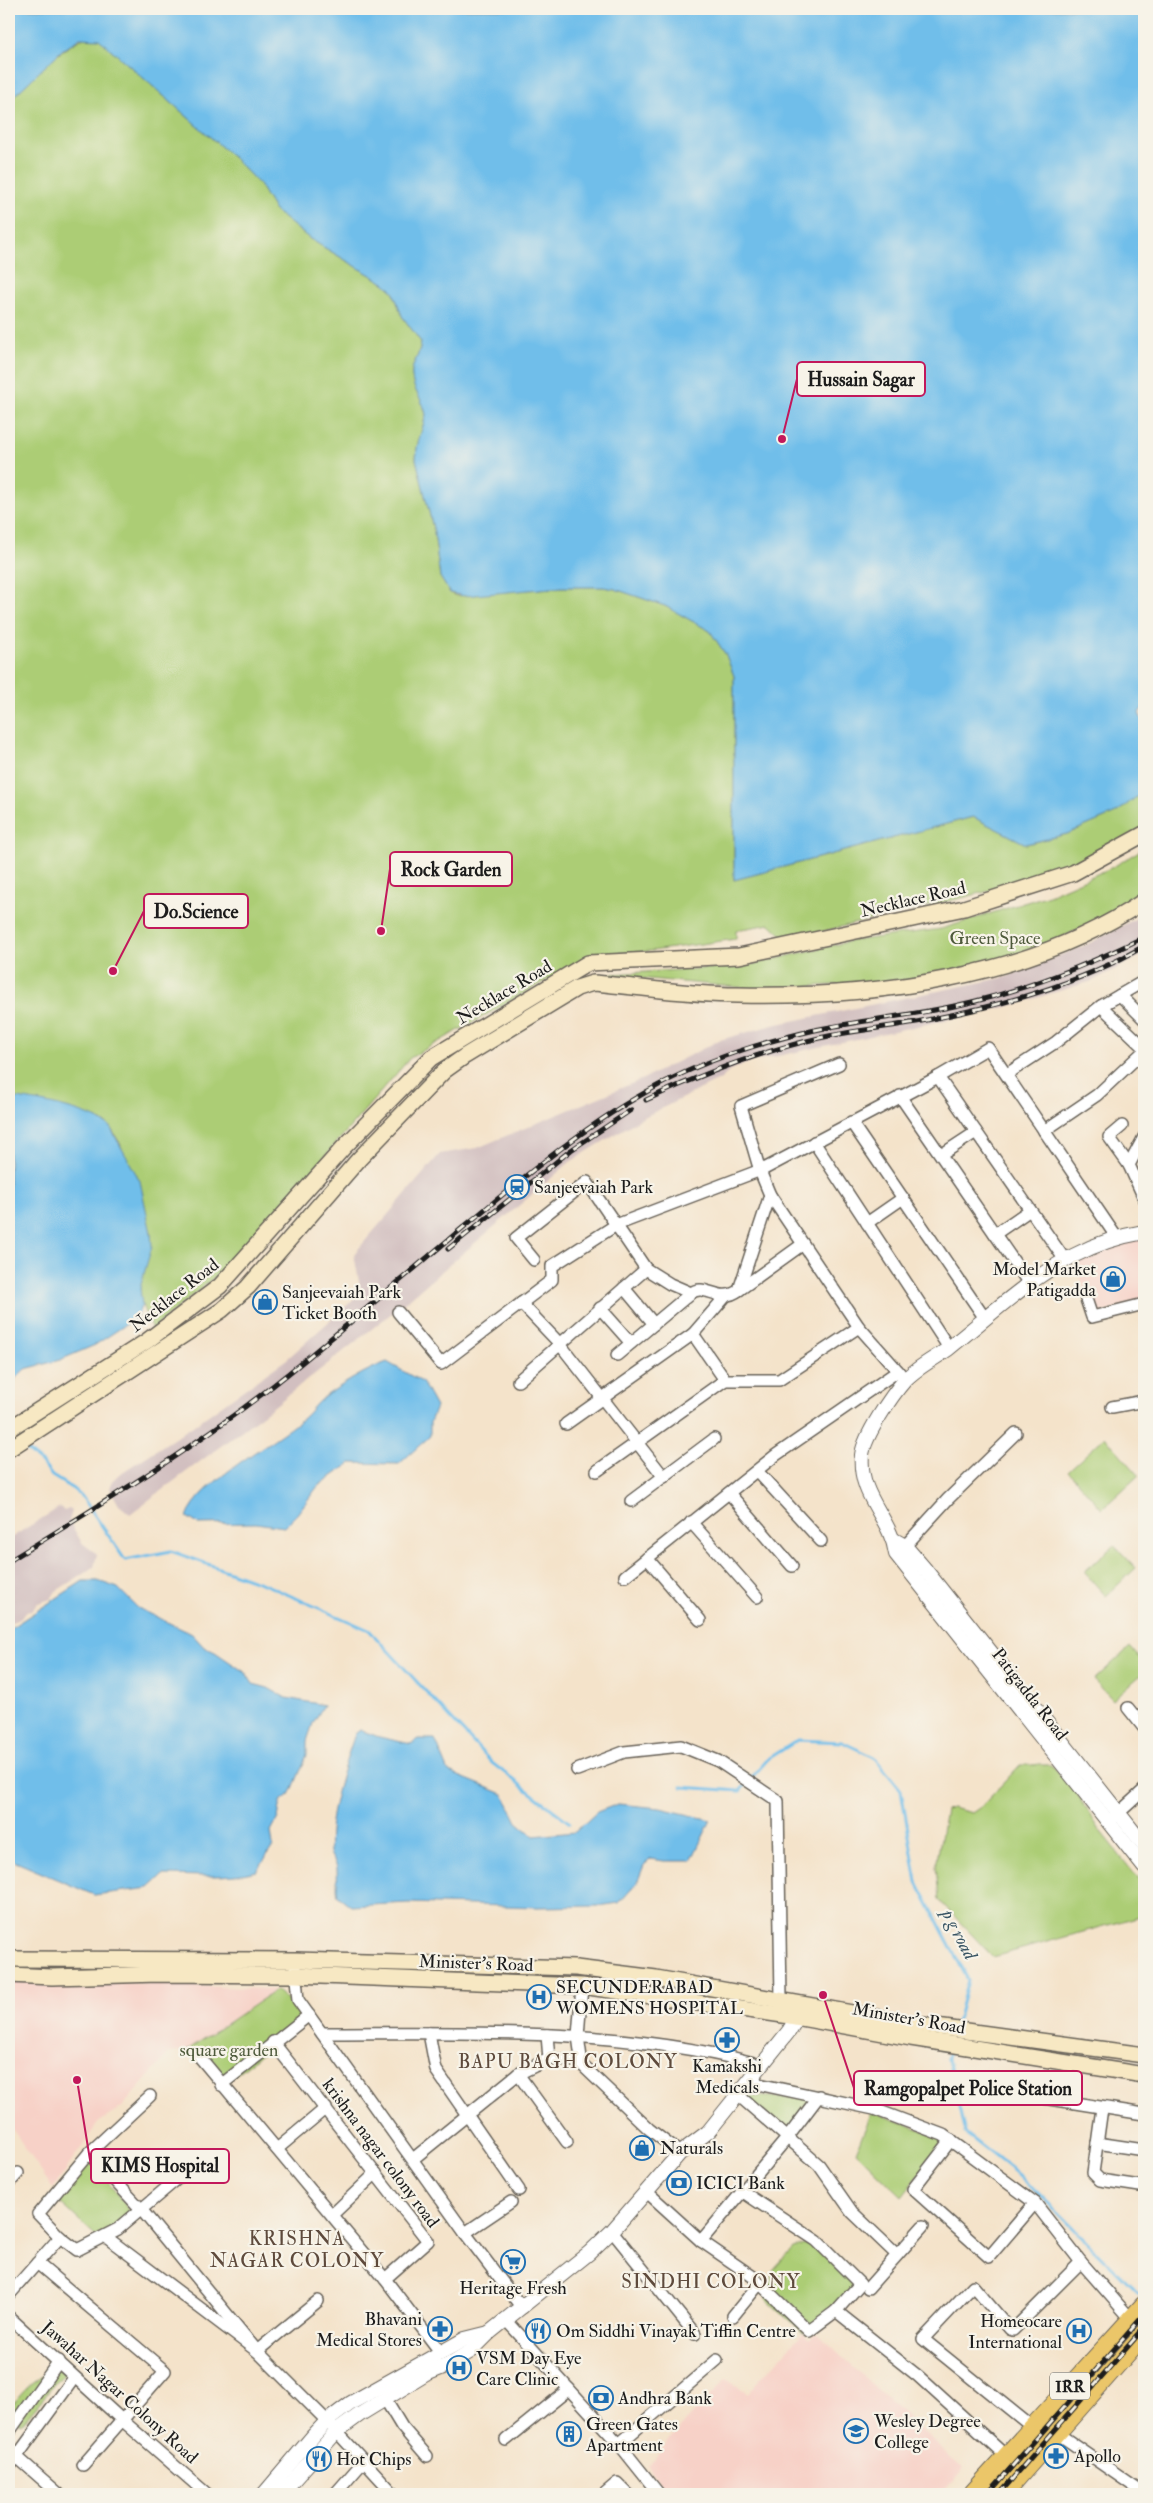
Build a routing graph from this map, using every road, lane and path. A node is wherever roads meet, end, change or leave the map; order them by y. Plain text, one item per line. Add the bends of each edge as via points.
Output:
1 (1144, 834) edge
2 (1144, 901) edge
3 (588, 963) junction
4 (593, 983) junction
5 (1142, 986) edge
6 (1120, 995) junction
7 (1101, 1006) junction
8 (1144, 1019) edge
9 (1144, 1027) edge
10 (1134, 1037) junction
11 (1144, 1047) edge
12 (1144, 1051) edge
13 (431, 1058) junction
14 (839, 1064) dead end
15 (444, 1071) junction
16 (1007, 1074) junction
17 (938, 1077) junction
18 (900, 1096) junction
19 (851, 1122) junction
20 (1122, 1126) dead end
21 (1044, 1130) junction
22 (976, 1132) junction
23 (1144, 1137) edge
24 (814, 1142) junction
25 (941, 1155) junction
26 (1129, 1165) junction
27 (760, 1172) junction
28 (770, 1195) junction
29 (1144, 1196) edge
30 (903, 1198) junction
31 (1030, 1210) junction
32 (867, 1223) junction
33 (616, 1225) junction
34 (1144, 1232) edge
35 (995, 1234) junction
36 (1117, 1238) junction
37 (803, 1244) junction
38 (534, 1260) dead end
39 (1065, 1260) junction
40 (646, 1269) junction
41 (1030, 1285) junction
42 (220, 1286) junction
43 (624, 1288) junction
44 (739, 1290) junction
45 (691, 1292) junction
46 (1085, 1296) dead end
47 (725, 1297) junction
48 (232, 1302) junction
49 (521, 1303) junction
50 (1144, 1304) edge
51 (600, 1308) junction
52 (398, 1312) dead end
53 (984, 1317) junction
54 (654, 1324) junction
55 (859, 1327) junction
56 (692, 1334) junction
57 (559, 1343) junction
58 (631, 1343) junction
59 (949, 1348) junction
60 (616, 1355) dead end
61 (902, 1375) junction
62 (725, 1380) junction
63 (518, 1381) dead end
64 (602, 1398) junction
65 (1144, 1401) edge
66 (1112, 1407) dead end
67 (566, 1424) dead end
68 (9, 1429) edge
69 (1016, 1433) dead end
70 (714, 1439) dead end
71 (636, 1444) junction
72 (9, 1449) edge
73 (757, 1471) junction
74 (597, 1472) dead end
75 (664, 1477) junction
76 (729, 1493) junction
77 (631, 1501) dead end
78 (691, 1522) junction
79 (821, 1541) dead end
80 (900, 1543) junction
81 (647, 1558) junction
82 (792, 1566) dead end
83 (624, 1576) dead end
84 (757, 1597) dead end
85 (700, 1620) dead end
86 (1128, 1708) dead end
87 (1144, 1728) edge
88 (577, 1770) dead end
89 (1144, 1790) edge
90 (1114, 1818) junction
91 (1144, 1845) edge
92 (1144, 1866) edge
93 (9, 1959) edge
94 (295, 1968) junction
95 (9, 1975) edge
96 (582, 1986) junction
97 (794, 2008) junction
98 (309, 2015) junction
99 (913, 2031) junction
100 (322, 2033) junction
101 (429, 2033) junction
102 (547, 2035) junction
103 (578, 2036) junction
104 (274, 2042) junction
105 (198, 2055) dead end
106 (1144, 2055) edge
107 (549, 2059) junction
108 (580, 2061) junction
109 (754, 2063) junction
110 (518, 2074) junction
111 (1144, 2074) edge
112 (749, 2082) junction
113 (221, 2085) junction
114 (987, 2089) dead end
115 (738, 2095) junction
116 (150, 2096) dead end
117 (820, 2096) junction
118 (326, 2108) junction
119 (1102, 2108) junction
120 (1144, 2114) edge
121 (468, 2116) junction
122 (788, 2137) junction
123 (951, 2140) junction
124 (695, 2141) junction
125 (568, 2142) dead end
126 (1097, 2143) junction
127 (277, 2149) junction
128 (1144, 2150) edge
129 (89, 2154) junction
130 (680, 2154) junction
131 (413, 2159) junction
132 (196, 2163) dead end
133 (18, 2173) dead end
134 (376, 2173) junction
135 (9, 2183) edge
136 (1140, 2186) dead end
137 (519, 2190) dead end
138 (647, 2192) junction
139 (743, 2192) junction
140 (511, 2202) dead end
141 (1035, 2203) junction
142 (140, 2208) junction
143 (332, 2215) junction
144 (923, 2226) dead end
145 (612, 2231) junction
146 (465, 2233) junction
147 (60, 2237) junction
148 (106, 2237) junction
149 (702, 2241) junction
150 (897, 2255) junction
151 (1081, 2262) junction
152 (36, 2264) junction
153 (385, 2279) junction
154 (759, 2284) junction
155 (868, 2288) dead end
156 (9, 2295) edge
157 (318, 2301) dead end
158 (522, 2308) junction
159 (836, 2311) junction
160 (1137, 2312) edge
161 (733, 2316) dead end
162 (506, 2320) junction
163 (10, 2321) edge
164 (489, 2333) junction
165 (695, 2334) dead end
166 (1144, 2334) edge
167 (257, 2351) junction
168 (442, 2353) junction
169 (717, 2360) dead end
170 (59, 2361) junction
171 (74, 2378) junction
172 (569, 2389) junction
173 (385, 2399) junction
174 (22, 2414) junction
175 (122, 2420) junction
176 (332, 2426) junction
177 (36, 2427) junction
178 (1032, 2427) junction
179 (9, 2432) edge
180 (1057, 2433) junction
181 (506, 2440) dead end
182 (619, 2444) junction
183 (12, 2453) edge
184 (427, 2456) dead end
185 (1005, 2457) junction
186 (364, 2461) junction
187 (83, 2465) dead end
188 (9, 2467) edge
189 (1022, 2472) junction
190 (989, 2476) junction
191 (1005, 2492) edge
192 (1144, 2493) edge
193 (59, 2494) edge
194 (207, 2494) edge
195 (264, 2494) edge
196 (281, 2494) edge
197 (335, 2494) edge
198 (394, 2494) edge
199 (604, 2494) edge
200 (628, 2494) edge
201 (659, 2494) edge
202 (972, 2494) edge

1 - 3 main road, Necklace Road via 1073,873 964,908 739,956
2 - 4 main road, Necklace Road via 1124,915 1077,938 978,973 884,989 735,995
3 - 4 main road
3 - 13 main road, Necklace Road
4 - 15 main road, Necklace Road via 577,988 544,1007
5 - 6 street
6 - 7 street
6 - 8 street
7 - 10 street
7 - 16 street via 1056,1042
9 - 10 street
10 - 11 street
12 - 21 street via 1097,1095
13 - 15 main road
13 - 42 main road, Necklace Road via 344,1147
14 - 27 street via 741,1106
15 - 48 main road, Necklace Road via 359,1159
16 - 17 street via 988,1048
16 - 21 street
17 - 18 street
17 - 22 street
18 - 19 street
18 - 25 street
19 - 24 street
19 - 30 street
20 - 26 street via 1108,1137
21 - 36 street
22 - 25 street
22 - 31 street
23 - 26 street
24 - 27 street
24 - 32 street
25 - 35 street
26 - 29 street
27 - 28 street
27 - 33 street
28 - 37 street
28 - 44 street
30 - 32 street
30 - 53 street
31 - 35 street
31 - 39 street
32 - 59 street
33 - 38 street via 587,1182 516,1238
33 - 40 street
33 - 49 street via 552,1266 552,1280
34 - 36 street
35 - 41 street
36 - 39 street
37 - 44 street
37 - 55 street
39 - 41 street
40 - 43 street
40 - 45 street
41 - 53 street
42 - 48 main road
42 - 68 main road, Necklace Road via 146,1342
43 - 51 street
43 - 54 street
44 - 47 street
45 - 47 street via 699,1289
45 - 54 street
46 - 50 street via 1092,1317
47 - 56 street
48 - 72 main road, Necklace Road
49 - 52 street via 441,1364
49 - 57 street
51 - 57 street
51 - 58 street
53 - 59 street
54 - 58 street
55 - 61 street
55 - 62 street via 779,1380
56 - 62 street
56 - 64 street
57 - 63 street
57 - 64 street
58 - 60 street
59 - 61 street
61 - 73 street via 776,1455
61 - 80 street, Patigadda Road via 864,1444 862,1454 863,1481 869,1496
62 - 71 street
64 - 67 street
64 - 71 street
65 - 66 street
69 - 80 street
70 - 75 street
71 - 74 street
71 - 75 street
73 - 76 street
73 - 79 street
75 - 77 street
76 - 78 street
76 - 82 street
78 - 81 street
78 - 84 street
80 - 90 street, Patigadda Road via 896,1554 979,1647
81 - 83 street
81 - 85 street
86 - 87 street
88 - 97 street via 624,1752 681,1746 718,1761 778,1801
89 - 90 street
90 - 91 street, Patigadda Road
90 - 92 street, Patigadda Road
93 - 94 main road, Minister's Road
94 - 95 main road, Minister's Road via 52,1977
94 - 96 main road, Minister's Road
94 - 97 main road, Minister's Road via 576,1968 656,1978
94 - 98 street via 298,2000
96 - 97 main road, Minister's Road
96 - 103 street
97 - 99 main road, Minister's Road
97 - 109 street
97 - 112 street
98 - 100 street
98 - 104 street
99 - 106 main road, Minister's Road via 1017,2038
99 - 111 main road, Minister's Road via 1013,2055
100 - 101 street
100 - 131 street
101 - 102 street
101 - 121 street via 436,2070
102 - 103 street
102 - 107 street
103 - 108 street
103 - 109 street via 725,2055
104 - 113 street
104 - 118 street, krishna nagar colony road
105 - 113 street
107 - 108 street
107 - 110 street
108 - 130 street via 649,2129
109 - 124 street
110 - 121 street
110 - 125 street
112 - 115 street
112 - 117 street
113 - 127 street
114 - 119 street
115 - 122 street
115 - 124 street via 708,2132
116 - 129 street
117 - 122 street
117 - 123 street via 874,2109
118 - 127 street
118 - 134 street, krishna nagar colony road
119 - 120 street
119 - 126 street
121 - 131 street
121 - 137 street
122 - 139 street
122 - 150 street via 818,2165 852,2212
123 - 141 street
123 - 141 street via 912,2189 989,2257
124 - 130 street
126 - 128 street
126 - 136 street via 1095,2177
127 - 143 street
129 - 142 street
129 - 147 street via 38,2214
130 - 138 street
131 - 146 street
132 - 142 street
133 - 135 street
134 - 143 street
134 - 153 street, krishna nagar colony road via 428,2241
138 - 145 street
138 - 149 street
139 - 149 street
139 - 159 street via 817,2241 860,2284
140 - 146 street
141 - 151 street
142 - 148 street
142 - 167 street
143 - 153 street
144 - 150 street
145 - 158 street
145 - 165 street
146 - 158 street
147 - 148 street via 77,2250
147 - 152 street
148 - 167 street
149 - 154 street
150 - 155 street
151 - 160 street
151 - 178 street via 1013,2330 973,2286 923,2339
152 - 156 street
152 - 175 street via 165,2371
153 - 168 street
154 - 159 street via 808,2331
154 - 161 street
157 - 167 street
158 - 162 street
159 - 185 street via 918,2376
160 - 178 main road, IRR
162 - 164 street
162 - 172 street
163 - 170 street, Jawahar Nagar Colony Road
164 - 168 street via 469,2337
164 - 173 street via 471,2351
166 - 180 main road, IRR
167 - 176 street
168 - 176 street via 378,2387
169 - 182 street
170 - 171 street, Jawahar Nagar Colony Road
170 - 174 street
171 - 175 street, Jawahar Nagar Colony Road
171 - 177 street
172 - 181 street
172 - 182 street
173 - 176 street
173 - 184 street
174 - 177 street
174 - 179 street
175 - 187 street
175 - 194 street, Jawahar Nagar Colony Road
176 - 186 street
176 - 195 street
176 - 196 street
177 - 183 street
178 - 185 main road, IRR
180 - 189 main road, IRR
180 - 192 street
182 - 201 street
183 - 188 street
183 - 193 street
185 - 189 main road via 1005,2468 1012,2475
185 - 190 main road, IRR
186 - 197 street
186 - 198 street
189 - 191 main road, IRR
190 - 191 main road via 998,2476 1006,2482
190 - 202 main road, IRR
199 - 200 street via 617,2483

